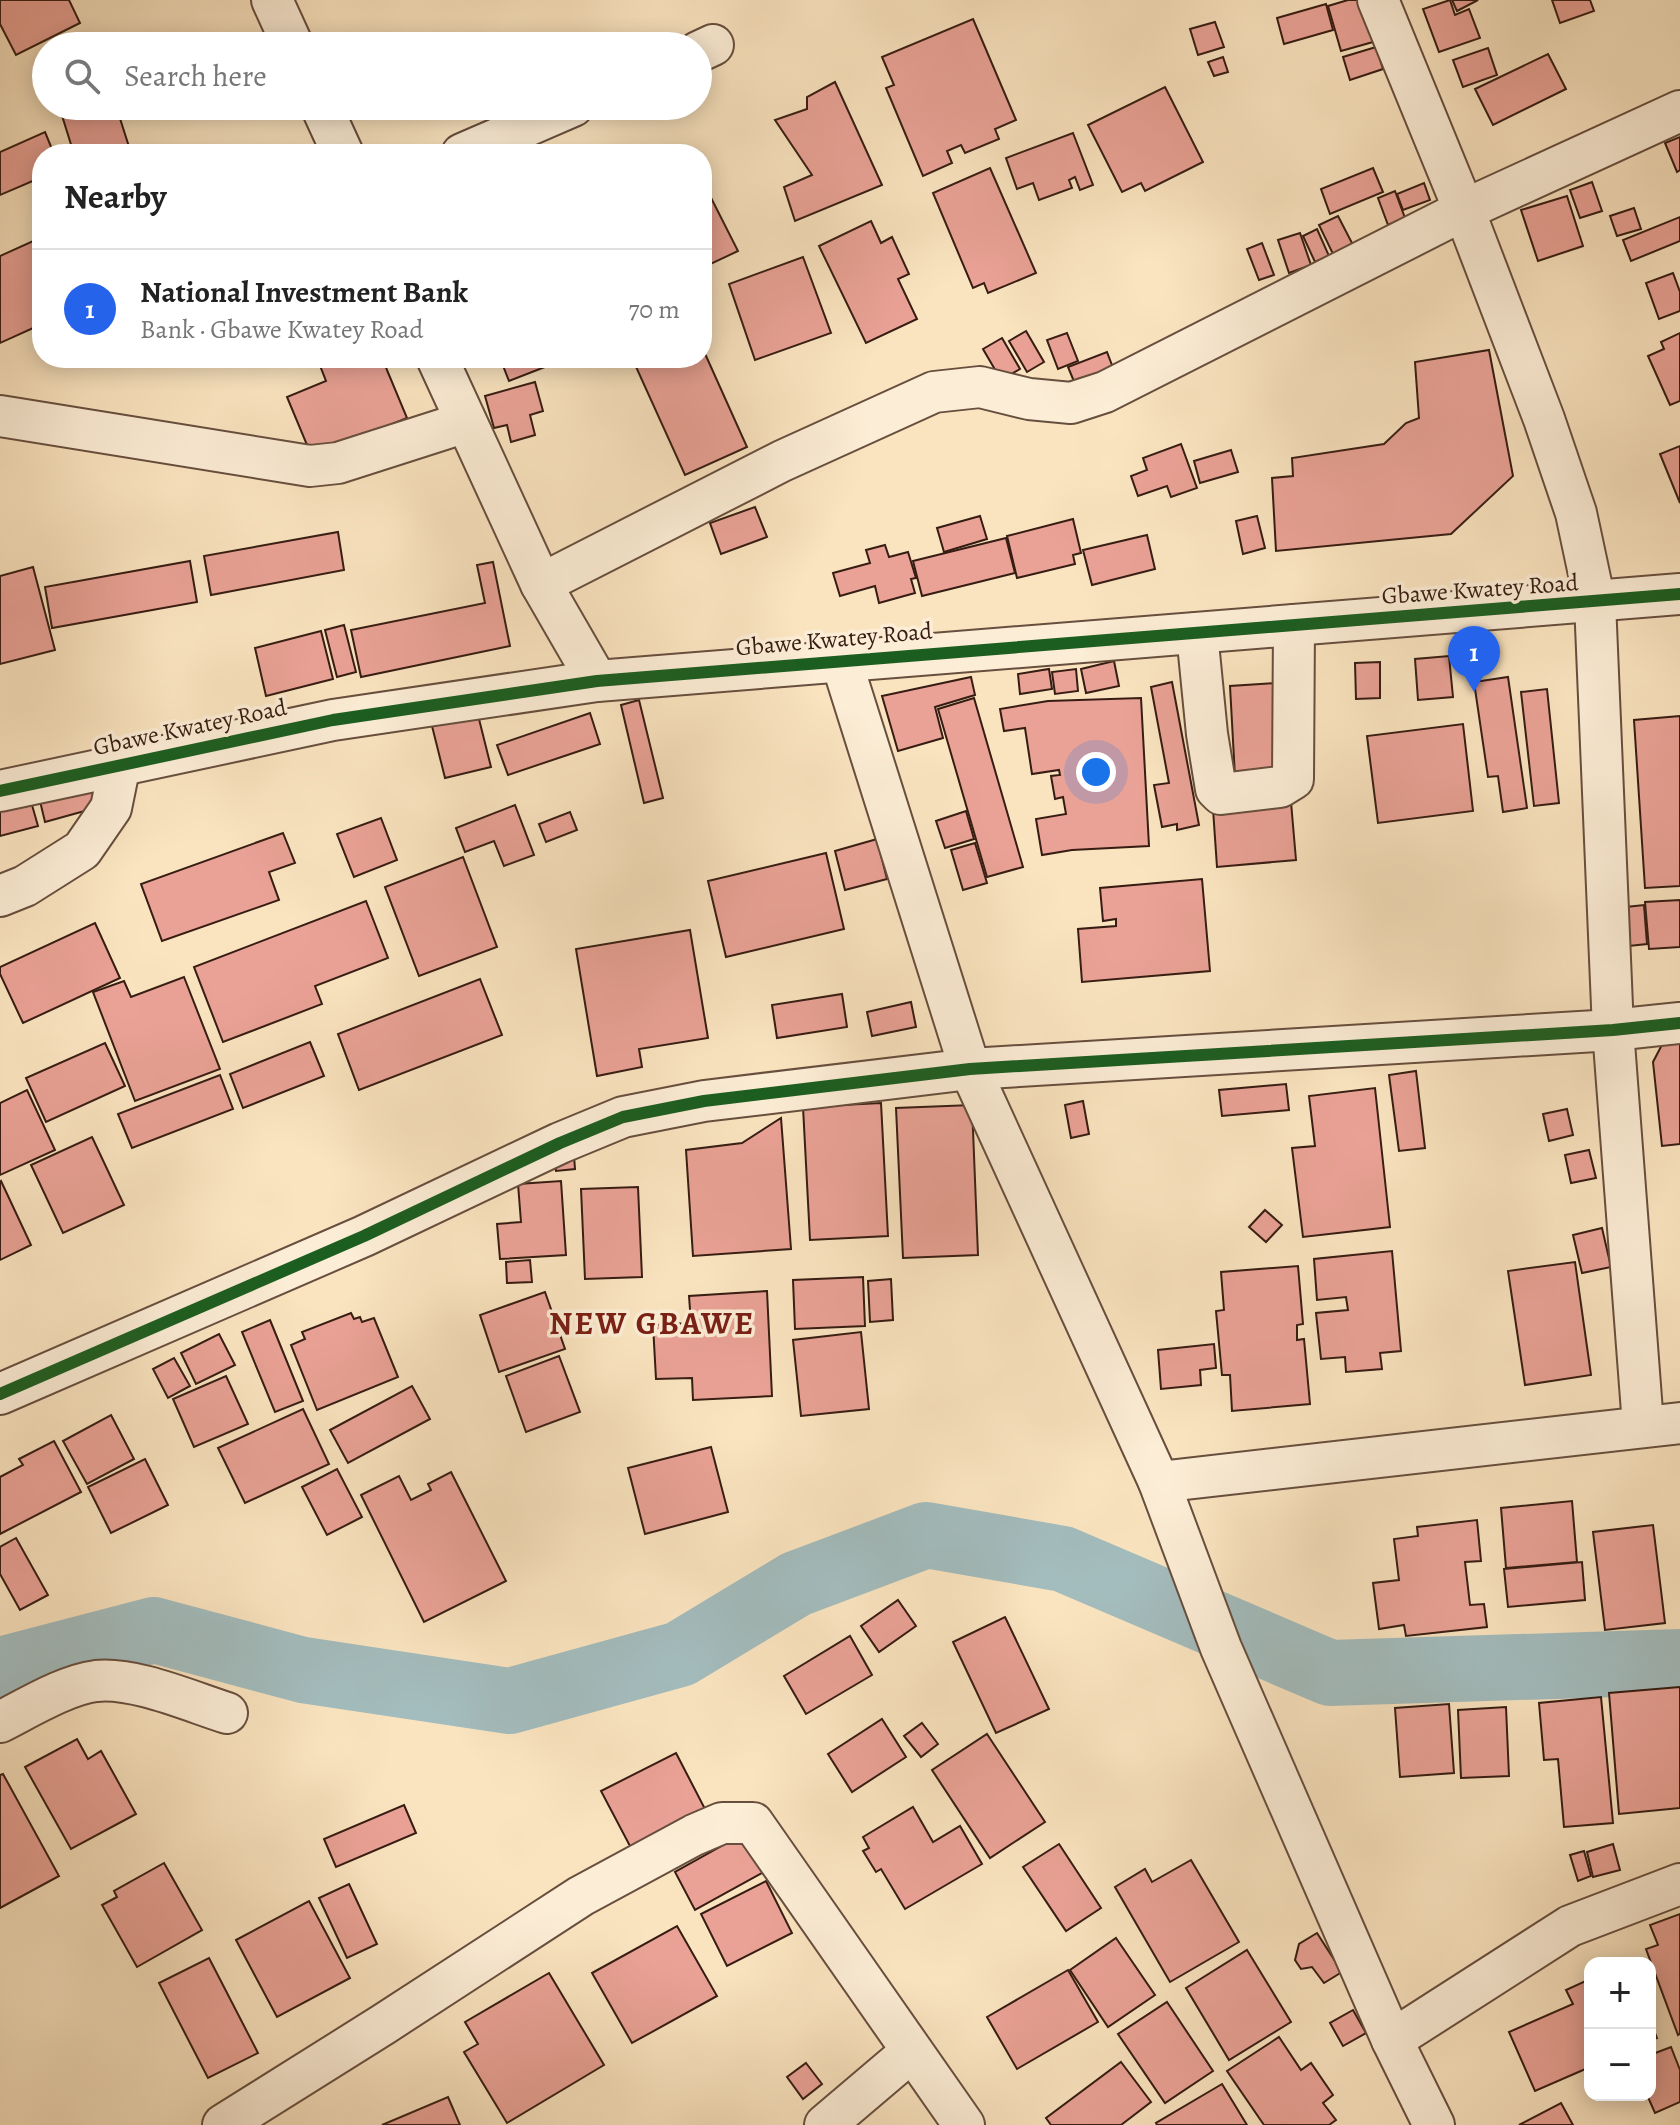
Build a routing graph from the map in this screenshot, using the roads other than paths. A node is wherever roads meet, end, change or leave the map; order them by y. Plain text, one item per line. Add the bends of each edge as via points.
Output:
1 (272, 0) edge
2 (1378, 0) edge
3 (287, 32) edge
4 (1680, 111) edge
5 (327, 120) edge
6 (541, 120) edge
7 (338, 144) edge
8 (485, 144) edge
9 (1464, 210) junction
10 (442, 368) edge
11 (0, 416) edge
12 (466, 422) junction
13 (541, 584) junction
14 (1680, 594) edge
15 (1595, 602) junction
16 (1294, 625) junction
17 (1197, 633) junction
18 (841, 660) junction
19 (597, 681) junction
20 (120, 764) junction
21 (0, 791) edge
22 (0, 896) edge
23 (1680, 1023) edge
24 (1613, 1030) junction
25 (970, 1069) junction
26 (0, 1394) edge
27 (1661, 1424) edge
28 (1159, 1482) junction
29 (227, 1713) dead end
30 (0, 1722) edge
31 (1680, 1884) edge
32 (1392, 2040) junction
33 (911, 2052) junction
34 (223, 2125) edge
35 (825, 2125) edge
36 (964, 2125) edge
37 (1434, 2125) edge

1 - 3 street
2 - 9 street
4 - 9 street
5 - 7 street
6 - 8 street
9 - 13 street via 1105,392 1071,403 980,387 934,392 782,461
9 - 15 street via 1567,486
10 - 12 street
11 - 12 street via 310,466 338,463
12 - 13 street
13 - 19 street
14 - 15 street, Gbawe Kwatey Road
15 - 16 street, Gbawe Kwatey Road
15 - 24 street
16 - 17 street, Gbawe Kwatey Road
16 - 17 street via 1293,779 1280,787 1221,794 1207,734
17 - 18 street, Gbawe Kwatey Road
18 - 19 street, Gbawe Kwatey Road
18 - 25 street
19 - 20 street, Gbawe Kwatey Road via 333,720
20 - 21 street, Gbawe Kwatey Road
20 - 22 street via 111,808 82,850
23 - 24 street
24 - 25 street
24 - 27 street
25 - 26 street via 704,1101 623,1117
25 - 28 street
27 - 28 street
28 - 32 street via 1221,1648
29 - 30 street via 130,1683 95,1681
31 - 32 street via 1570,1926
32 - 37 street
33 - 34 street via 753,1823 722,1823 581,1896
33 - 35 street
33 - 36 street

